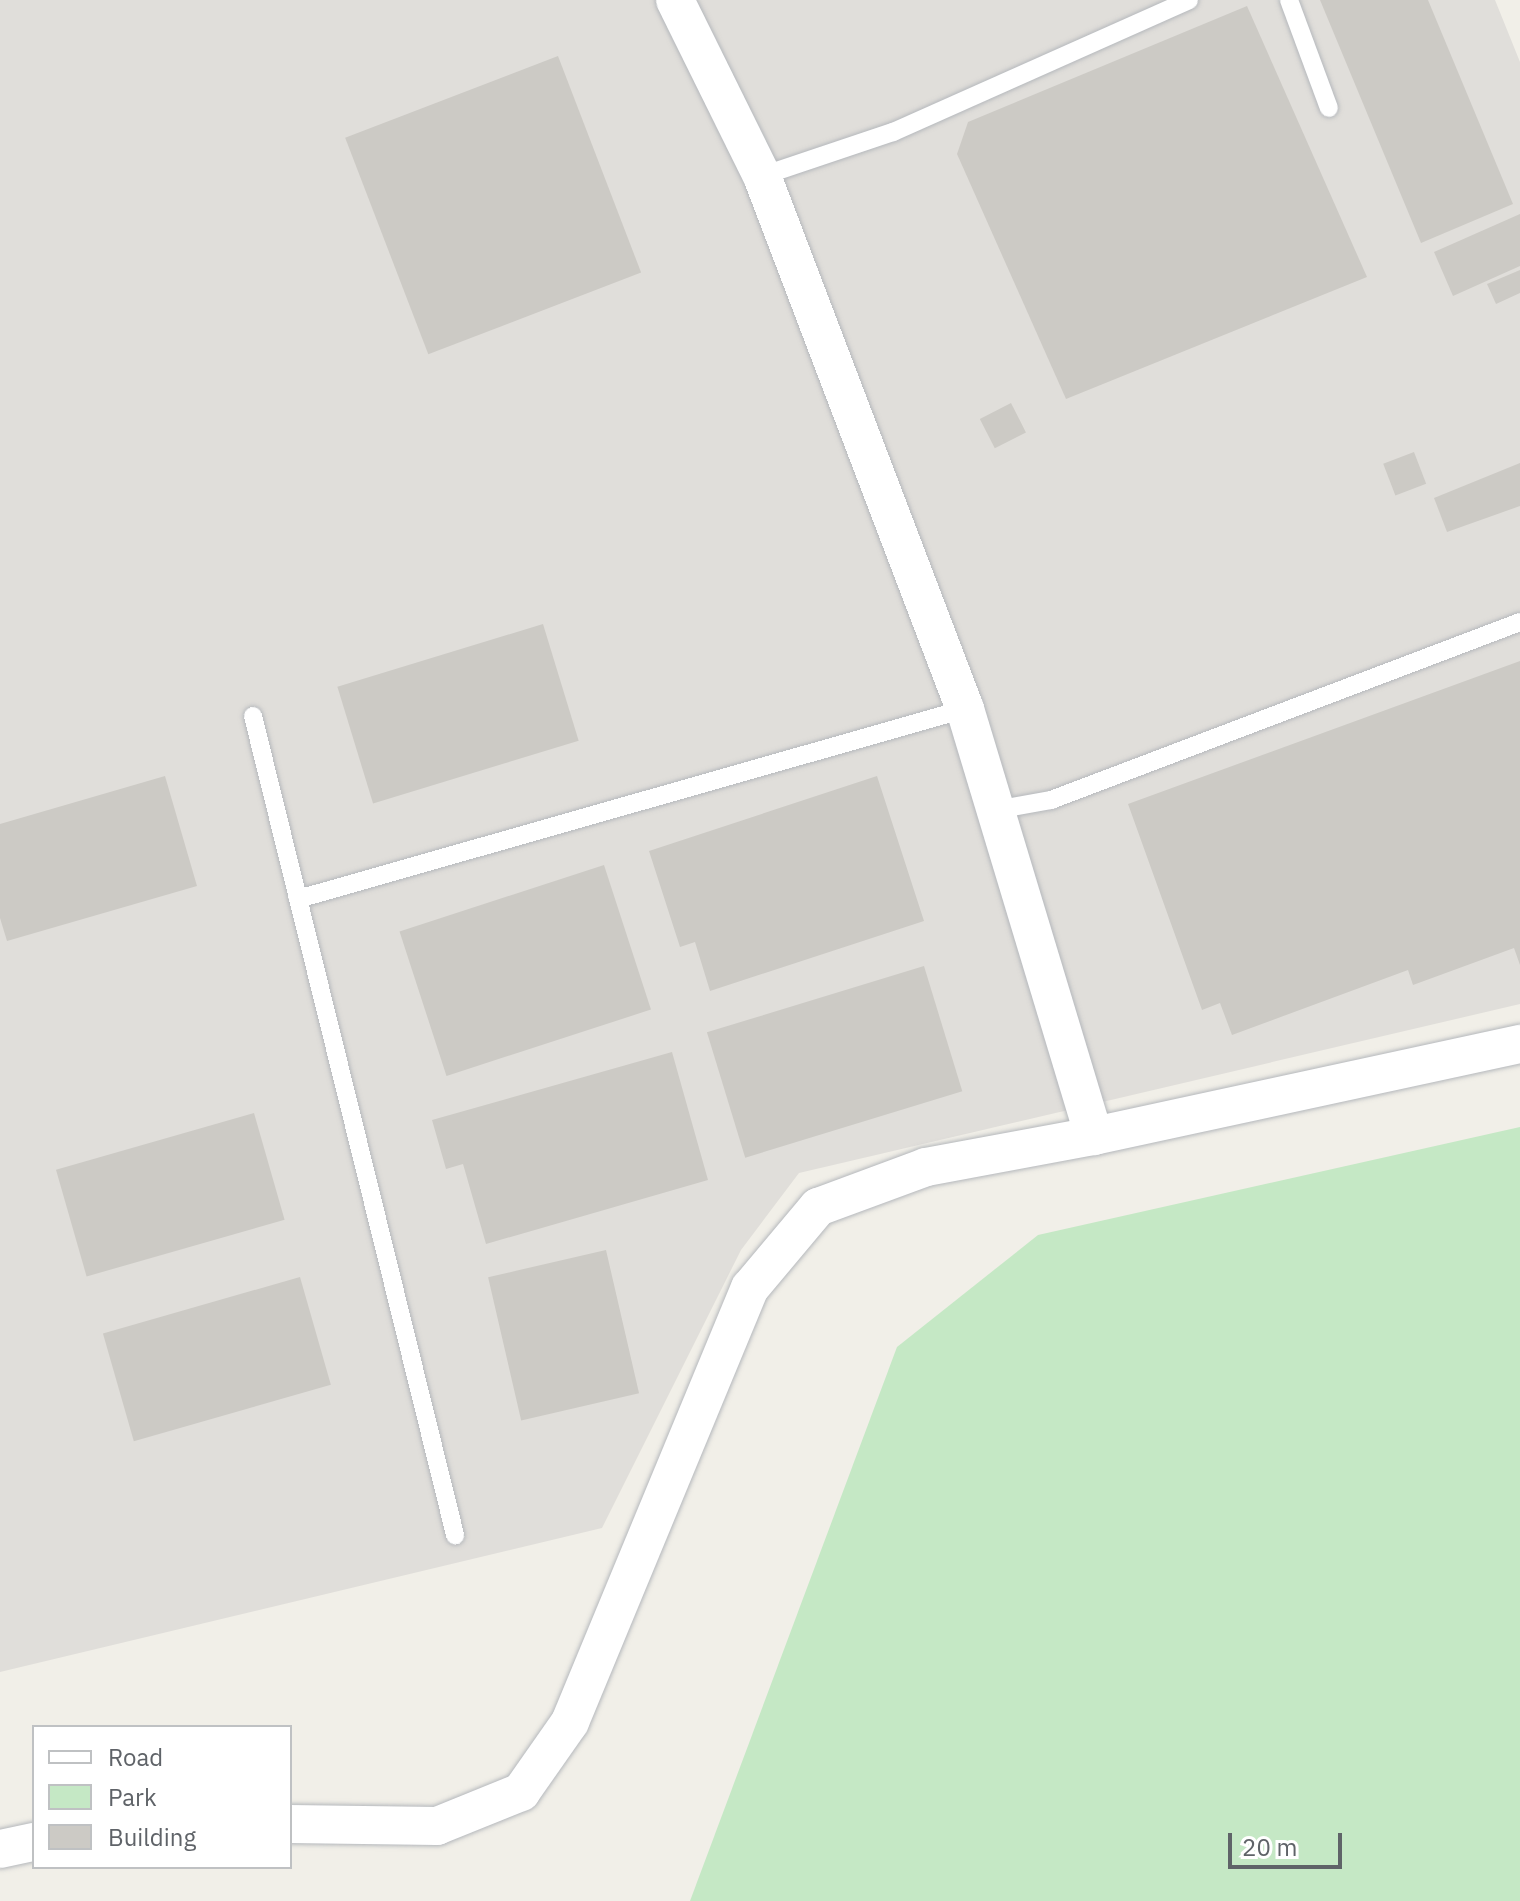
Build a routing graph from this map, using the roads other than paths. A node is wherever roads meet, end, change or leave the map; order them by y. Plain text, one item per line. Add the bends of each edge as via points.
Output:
1 (675, 0) edge
2 (1189, 0) edge
3 (1289, 0) edge
4 (1329, 108) dead end
5 (762, 176) junction
6 (1520, 622) edge
7 (965, 709) junction
8 (253, 716) dead end
9 (995, 810) junction
10 (298, 899) junction
11 (1520, 1044) edge
12 (1094, 1136) junction
13 (455, 1535) dead end
14 (292, 1824) edge
15 (32, 1842) edge
16 (0, 1849) edge

1 - 5 street
2 - 5 lane via 893,132
3 - 4 lane
5 - 7 street
6 - 9 lane via 1051,800
7 - 9 street
7 - 10 lane
8 - 10 lane
9 - 12 street
10 - 13 lane
11 - 12 street
12 - 14 street via 926,1167 818,1207 750,1288 570,1722 521,1792 437,1826
15 - 16 street

